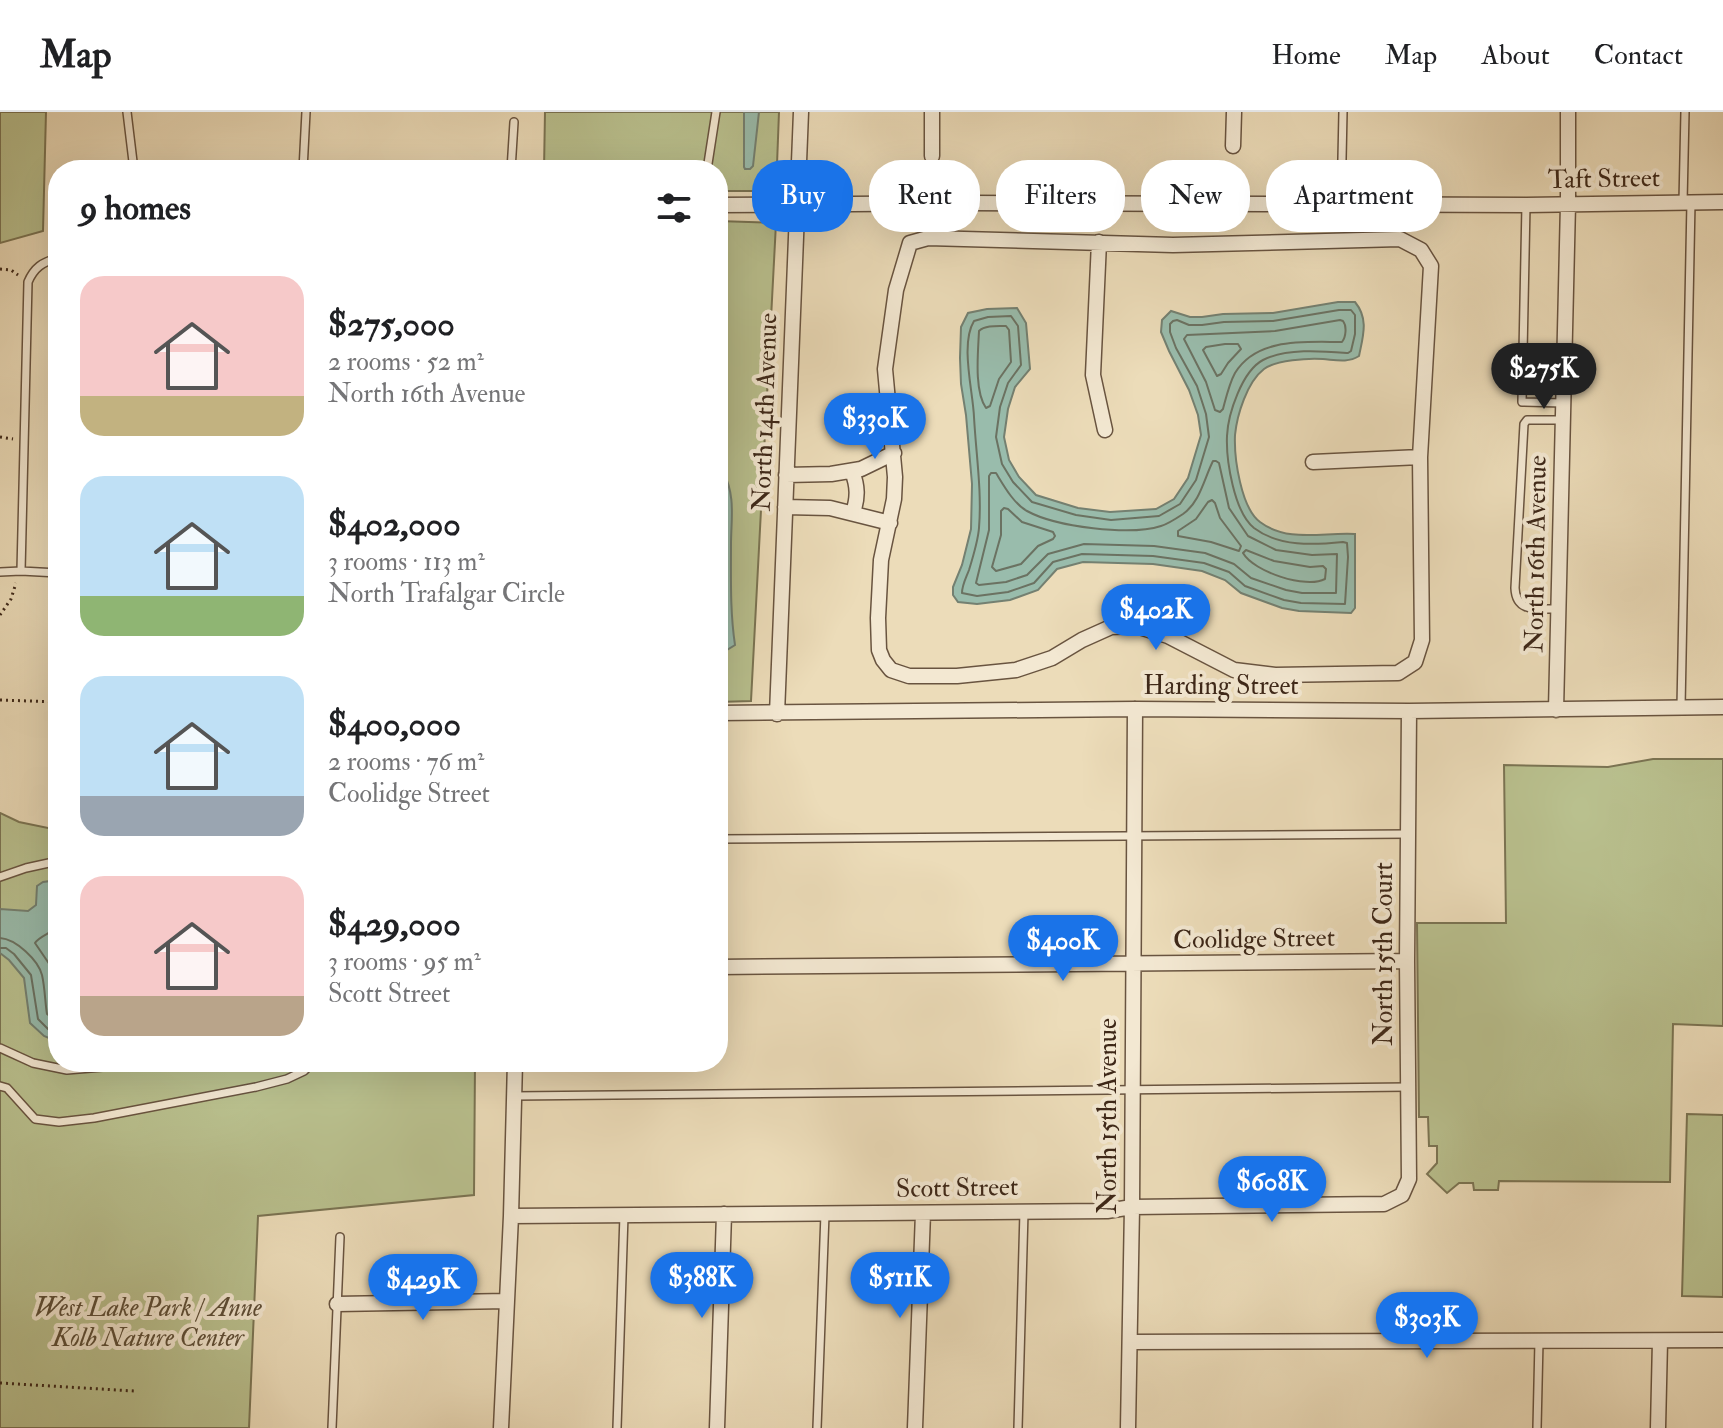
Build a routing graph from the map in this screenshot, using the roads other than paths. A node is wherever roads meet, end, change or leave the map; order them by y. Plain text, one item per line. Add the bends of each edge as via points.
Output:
1 (127, 112) edge
2 (306, 112) edge
3 (716, 112) edge
4 (801, 112) edge
5 (932, 112) edge
6 (1234, 112) edge
7 (1343, 112) edge
8 (1568, 112) edge
9 (1685, 112) edge
10 (514, 122) dead end
11 (1233, 146) dead end
12 (932, 156) dead end
13 (133, 160) edge
14 (304, 160) edge
15 (512, 160) edge
16 (709, 160) edge
17 (799, 160) edge
18 (1342, 160) edge
19 (1687, 202) junction
20 (1723, 202) edge
21 (853, 204) edge
22 (1568, 204) junction
23 (728, 205) edge
24 (752, 205) edge
25 (1266, 205) edge
26 (1442, 205) edge
27 (1526, 205) junction
28 (797, 232) edge
29 (1099, 242) junction
30 (48, 261) edge
31 (1563, 403) junction
32 (1563, 420) junction
33 (1105, 430) dead end
34 (894, 453) junction
35 (1420, 457) junction
36 (1313, 462) dead end
37 (852, 471) junction
38 (786, 475) junction
39 (785, 507) junction
40 (853, 513) junction
41 (890, 523) junction
42 (21, 571) junction
43 (0, 572) edge
44 (48, 572) edge
45 (1559, 609) junction
46 (1681, 707) junction
47 (1723, 707) edge
48 (1135, 709) junction
49 (1556, 710) junction
50 (1409, 711) junction
51 (728, 713) edge
52 (777, 714) junction
53 (1408, 834) junction
54 (1134, 836) junction
55 (728, 839) edge
56 (48, 863) edge
57 (0, 877) edge
58 (1407, 961) junction
59 (1133, 964) junction
60 (728, 967) edge
61 (0, 1048) edge
62 (48, 1066) edge
63 (302, 1072) edge
64 (515, 1072) edge
65 (0, 1086) edge
66 (1408, 1087) junction
67 (1132, 1090) junction
68 (514, 1096) junction
69 (1402, 1195) joint
70 (1132, 1207) junction
71 (1024, 1212) junction
72 (923, 1213) junction
73 (724, 1214) junction
74 (825, 1214) junction
75 (624, 1215) junction
76 (511, 1216) junction
77 (340, 1237) dead end
78 (507, 1301) junction
79 (337, 1304) junction
80 (1723, 1340) edge
81 (1539, 1341) junction
82 (1660, 1341) junction
83 (1130, 1342) junction
84 (332, 1428) edge
85 (501, 1428) edge
86 (617, 1428) edge
87 (717, 1428) edge
88 (817, 1428) edge
89 (915, 1428) edge
90 (1018, 1428) edge
91 (1128, 1428) edge
92 (1537, 1428) edge
93 (1658, 1428) edge

1 - 13 lane
2 - 14 lane
3 - 16 lane
4 - 17 street, North 14th Avenue
5 - 12 street
6 - 11 street
7 - 18 lane
8 - 22 street, North 16th Avenue
9 - 19 lane
10 - 15 lane
19 - 20 street, Taft Street
19 - 22 street, Taft Street
19 - 46 lane
21 - 25 street, Taft Street
22 - 27 street, Taft Street
22 - 31 street, North 16th Avenue
23 - 24 street, Taft Street
26 - 27 street, Taft Street
27 - 31 lane via 1522,402
28 - 38 street, North 14th Avenue
29 - 33 street via 1093,375
29 - 34 street via 928,238 910,243 896,290 885,369
29 - 35 street via 1400,239 1421,250 1431,266
30 - 42 lane via 28,282
31 - 32 street, North 16th Avenue
32 - 45 street, North 16th Avenue
32 - 45 lane via 1524,424 1515,588 1520,605
34 - 37 street
34 - 41 street
35 - 36 street
35 - 41 street via 1422,640 1415,662 1398,673 1275,675 1234,670 1136,626 1111,627 1016,670 909,676 891,670 879,650 881,560
37 - 38 street
37 - 40 street via 858,489
38 - 39 street, North 14th Avenue
39 - 40 street
39 - 52 street, North 14th Avenue
40 - 41 street
42 - 43 lane
42 - 44 lane
45 - 49 street, North 16th Avenue
46 - 47 street, Harding Street
46 - 49 street, Harding Street
48 - 50 street, Harding Street
48 - 52 street, Harding Street
48 - 54 street, North 15th Avenue
49 - 50 street, Harding Street
50 - 53 street, North 15th Court
51 - 52 street, Harding Street
53 - 54 lane
53 - 58 street, North 15th Court
54 - 55 lane
54 - 59 street, North 15th Avenue
56 - 57 lane
58 - 59 street, Coolidge Street
58 - 66 street, North 15th Court
59 - 60 street, Coolidge Street
59 - 67 street, North 15th Avenue
61 - 62 lane
63 - 65 lane via 256,1087 59,1122 35,1119
64 - 68 street
66 - 67 lane
66 - 69 street, North 15th Court via 1409,1179
67 - 68 lane
67 - 70 street, North 15th Avenue
68 - 76 street
69 - 70 street, Scott Street via 1384,1204
70 - 71 street, Scott Street
70 - 83 street, North 15th Avenue
71 - 72 street, Scott Street
71 - 90 lane
72 - 74 street, Scott Street
72 - 89 street
73 - 74 street, Scott Street
73 - 75 street, Scott Street
73 - 87 street
74 - 88 lane
75 - 76 street, Scott Street
75 - 86 lane
76 - 78 street
77 - 79 lane
78 - 79 street
78 - 85 street
79 - 84 lane
80 - 82 street
81 - 82 street
81 - 83 street
81 - 92 lane
82 - 93 street
83 - 91 street, North 15th Avenue

